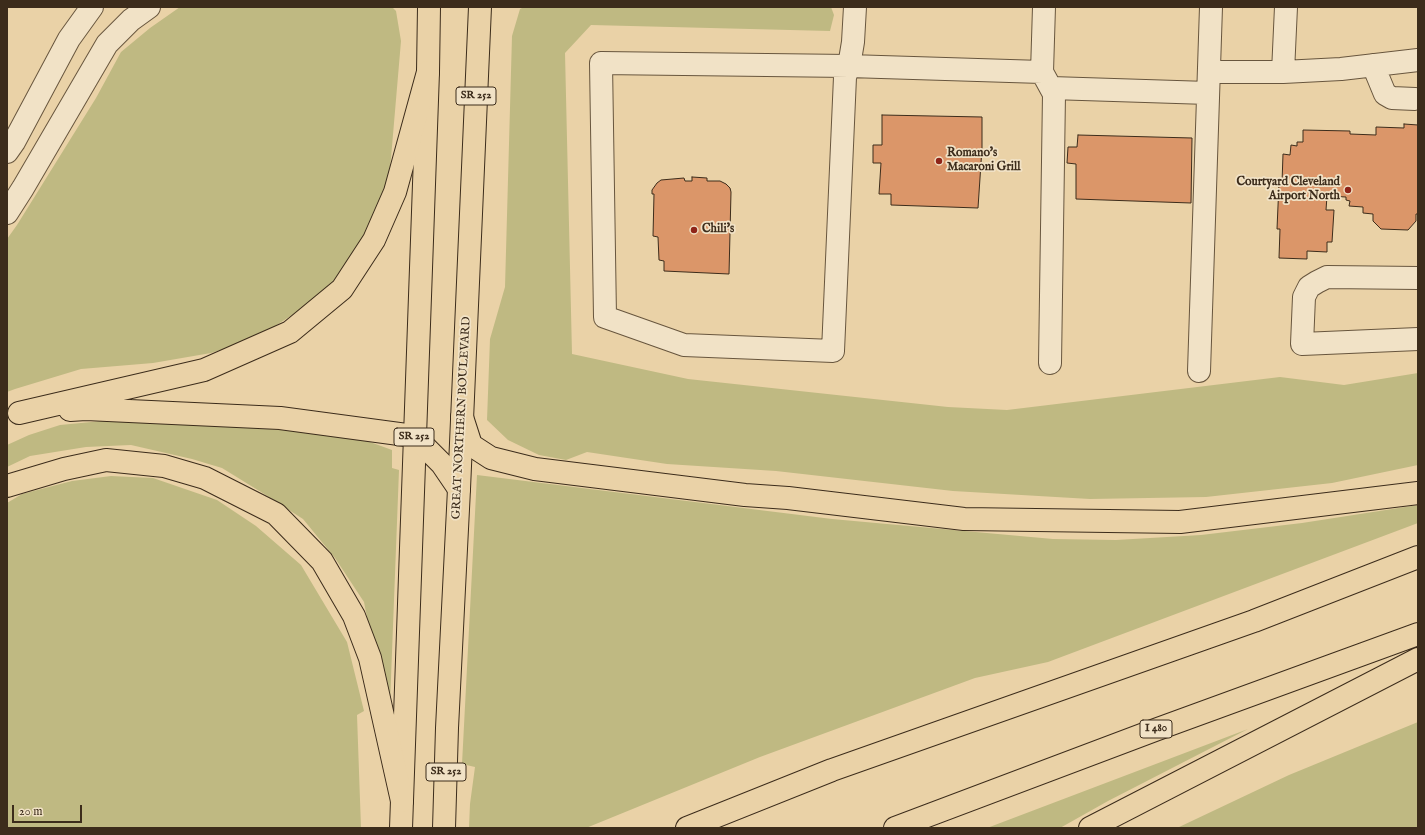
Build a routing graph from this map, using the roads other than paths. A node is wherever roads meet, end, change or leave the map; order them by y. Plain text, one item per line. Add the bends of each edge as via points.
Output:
1 (92, 7) edge
2 (149, 7) edge
3 (429, 7) edge
4 (480, 7) edge
5 (855, 7) edge
6 (1044, 7) edge
7 (1211, 7) edge
8 (1286, 7) edge
9 (1418, 60) edge
10 (1373, 65) junction
11 (849, 66) junction
12 (428, 72) junction
13 (1283, 72) junction
14 (1047, 80) junction
15 (1208, 83) junction
16 (1415, 99) dead end
17 (7, 152) edge
18 (7, 212) edge
19 (1418, 278) edge
20 (1418, 339) edge
21 (1050, 363) dead end
22 (1199, 371) dead end
23 (13, 417) edge
24 (462, 417) junction
25 (414, 436) junction
26 (7, 486) edge
27 (459, 489) junction
28 (1418, 493) edge
29 (1418, 557) edge
30 (1418, 634) edge
31 (1418, 659) edge
32 (402, 801) junction
33 (444, 822) edge
34 (401, 828) edge
35 (687, 828) edge
36 (895, 828) edge
37 (1090, 828) edge

1 - 17 street via 69,40
2 - 18 street via 131,20 107,44 24,188
3 - 12 main road, SR 252
4 - 24 main road, GREAT NORTHERN BOULEVARD / SR 252
5 - 11 street via 854,42
6 - 14 street
7 - 15 street
8 - 13 street
9 - 10 street
10 - 13 street
10 - 16 street via 1385,94 1392,98
11 - 11 street via 845,77 833,351 684,345 605,317 601,62
11 - 14 street
12 - 23 main road via 395,192 374,240 342,289 290,332 204,370
12 - 25 main road, SR 252
13 - 15 street
14 - 15 street
14 - 21 street via 1054,94
15 - 22 street
19 - 20 street via 1327,277 1317,282 1309,287 1304,297 1302,344
23 - 25 main road via 86,410 280,418
24 - 27 main road, GREAT NORTHERN BOULEVARD / SR 252
24 - 28 main road via 471,445 491,458 535,469 964,519 1180,522
25 - 27 main road via 442,464
25 - 32 main road, SR 252
26 - 32 main road via 106,460 164,466 205,478 276,514 322,561 354,616 370,658
27 - 33 main road, GREAT NORTHERN BOULEVARD / SR 252
29 - 35 main road via 1254,621 832,770
30 - 36 main road, I 480
31 - 37 main road
32 - 34 main road, SR 252

